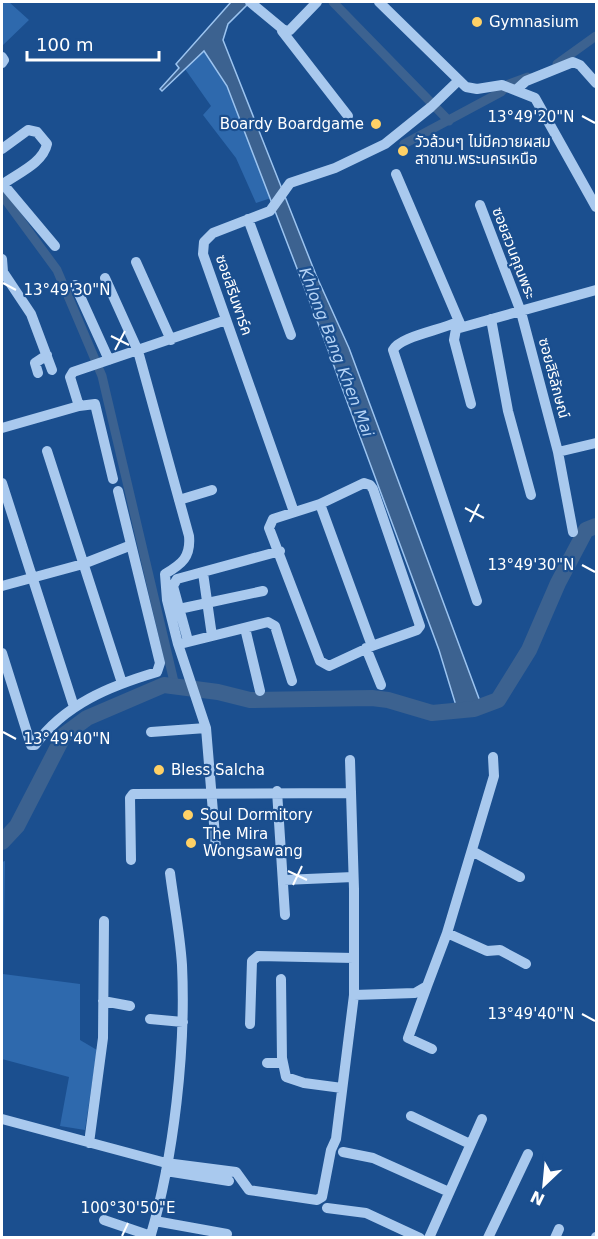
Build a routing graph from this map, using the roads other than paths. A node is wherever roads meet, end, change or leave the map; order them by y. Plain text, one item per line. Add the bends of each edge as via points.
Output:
1 (317, 2) edge
2 (379, 2) edge
3 (252, 3) edge
4 (282, 31) junction
5 (2, 57) edge
6 (2, 63) edge
7 (458, 81) junction
8 (597, 83) edge
9 (509, 88) junction
10 (348, 116) dead end
11 (2, 149) edge
12 (396, 174) dead end
13 (2, 183) edge
14 (480, 204) dead end
15 (597, 207) edge
16 (248, 219) junction
17 (55, 246) dead end
18 (2, 259) edge
19 (136, 262) dead end
20 (105, 278) dead end
21 (75, 285) dead end
22 (597, 290) edge
23 (520, 312) junction
24 (491, 319) junction
25 (226, 320) junction
26 (460, 324) junction
27 (291, 335) dead end
28 (171, 340) junction
29 (138, 351) junction
30 (47, 355) junction
31 (109, 360) junction
32 (52, 370) dead end
33 (38, 373) dead end
34 (471, 404) dead end
35 (79, 406) junction
36 (2, 428) edge
37 (597, 443) edge
38 (46, 451) dead end
39 (558, 452) junction
40 (113, 479) dead end
41 (2, 483) edge
42 (212, 490) dead end
43 (118, 491) dead end
44 (531, 495) dead end
45 (179, 500) junction
46 (320, 504) junction
47 (294, 512) junction
48 (573, 532) dead end
49 (129, 546) junction
50 (280, 551) junction
51 (83, 564) junction
52 (203, 573) junction
53 (32, 578) junction
54 (2, 586) edge
55 (262, 591) dead end
56 (477, 601) dead end
57 (207, 603) junction
58 (179, 609) junction
59 (245, 628) junction
60 (212, 636) junction
61 (183, 641) junction
62 (369, 647) junction
63 (2, 653) edge
64 (292, 681) dead end
65 (122, 683) junction
66 (381, 685) dead end
67 (260, 691) dead end
68 (74, 707) junction
69 (206, 728) junction
70 (151, 732) dead end
71 (493, 757) dead end
72 (350, 759) dead end
73 (277, 791) junction
74 (212, 792) junction
75 (351, 793) junction
76 (216, 848) dead end
77 (472, 851) junction
78 (131, 860) dead end
79 (170, 873) dead end
80 (353, 877) junction
81 (520, 877) dead end
82 (284, 880) junction
83 (285, 915) dead end
84 (105, 921) dead end
85 (447, 933) junction
86 (354, 958) junction
87 (526, 964) dead end
88 (281, 979) dead end
89 (427, 986) junction
90 (354, 995) junction
91 (103, 1001) junction
92 (130, 1006) dead end
93 (150, 1019) dead end
94 (183, 1022) junction
95 (250, 1024) dead end
96 (432, 1049) dead end
97 (282, 1058) junction
98 (267, 1063) dead end
99 (342, 1088) junction
100 (411, 1116) dead end
101 (2, 1119) edge
102 (482, 1119) dead end
103 (89, 1143) junction
104 (470, 1144) junction
105 (343, 1152) dead end
106 (528, 1154) dead end
107 (166, 1167) junction
108 (229, 1181) dead end
109 (449, 1192) junction
110 (327, 1208) dead end
111 (104, 1220) dead end
112 (155, 1221) junction
113 (227, 1233) dead end
114 (150, 1237) edge
115 (420, 1238) edge
116 (429, 1238) edge
117 (488, 1238) edge

1 - 4 street via 290,30
2 - 7 street
3 - 4 street
4 - 10 street
5 - 6 street
7 - 9 street via 477,89
7 - 16 street, ซอยสิรีนพาร์ค via 385,144 335,168 290,183 270,211
8 - 9 street via 573,62
9 - 15 street via 535,98
11 - 13 street via 28,130 37,132 47,144 39,158
12 - 26 street
13 - 17 street
14 - 23 street, ซอยสวนคุณพระ
16 - 25 street, ซอยสิรีนพาร์ค via 213,233 204,242 204,254
16 - 27 street
18 - 30 street via 3,272 31,314
19 - 28 street
20 - 29 street
21 - 31 street
22 - 23 street
23 - 24 street
23 - 39 street, ซอยสิริลักษณ์
24 - 26 street
24 - 44 street via 506,401
25 - 28 street
25 - 47 street, ซอยสิรีนพาร์ค
26 - 34 street via 453,336
26 - 56 street via 400,341 393,351
28 - 29 street
29 - 31 street
29 - 45 street
30 - 32 street
30 - 33 street via 36,363
31 - 35 street via 70,374
35 - 36 street
35 - 40 street via 97,406
37 - 39 street
38 - 51 street
39 - 48 street, ซอยสิริลักษณ์
41 - 53 street
42 - 45 street
43 - 49 street
45 - 61 street via 190,549 186,559 165,576 167,600
46 - 47 street
46 - 62 street
46 - 62 street via 364,483 374,489 420,626
47 - 50 street via 270,523
49 - 51 street
49 - 65 street via 159,663 157,672
50 - 52 street
50 - 62 street via 320,661 329,666
51 - 53 street
51 - 65 street
52 - 57 street
52 - 58 street via 175,581
53 - 54 street
53 - 68 street
55 - 57 street
57 - 58 street
57 - 60 street
58 - 61 street
59 - 60 street
59 - 64 street via 268,622 275,626
59 - 67 street
60 - 61 street
61 - 69 street via 183,660
62 - 66 street
63 - 68 street via 31,745
65 - 68 street
69 - 70 street
69 - 74 street
71 - 77 street via 494,776
72 - 75 street
73 - 74 street
73 - 75 street
73 - 82 street
74 - 76 street
74 - 78 street via 131,795
75 - 80 street
77 - 81 street
77 - 85 street
79 - 94 street via 182,962
80 - 82 street
80 - 86 street
82 - 83 street
84 - 91 street
85 - 87 street via 487,951 500,950
85 - 89 street
86 - 90 street
86 - 95 street via 258,956 252,961
88 - 97 street
89 - 90 street via 415,993
89 - 96 street via 408,1038
90 - 99 street
91 - 92 street
91 - 103 street via 103,1038
93 - 94 street
94 - 107 street
97 - 98 street via 278,1063
97 - 99 street via 286,1077
99 - 107 street via 336,1139 322,1197 317,1200 253,1191 236,1173
100 - 104 street
101 - 103 street
102 - 104 street
103 - 107 street
104 - 109 street
105 - 109 street via 373,1158
106 - 117 street
107 - 108 street
107 - 112 street
109 - 116 street
110 - 115 street via 366,1214
111 - 114 street
112 - 113 street
112 - 114 street

